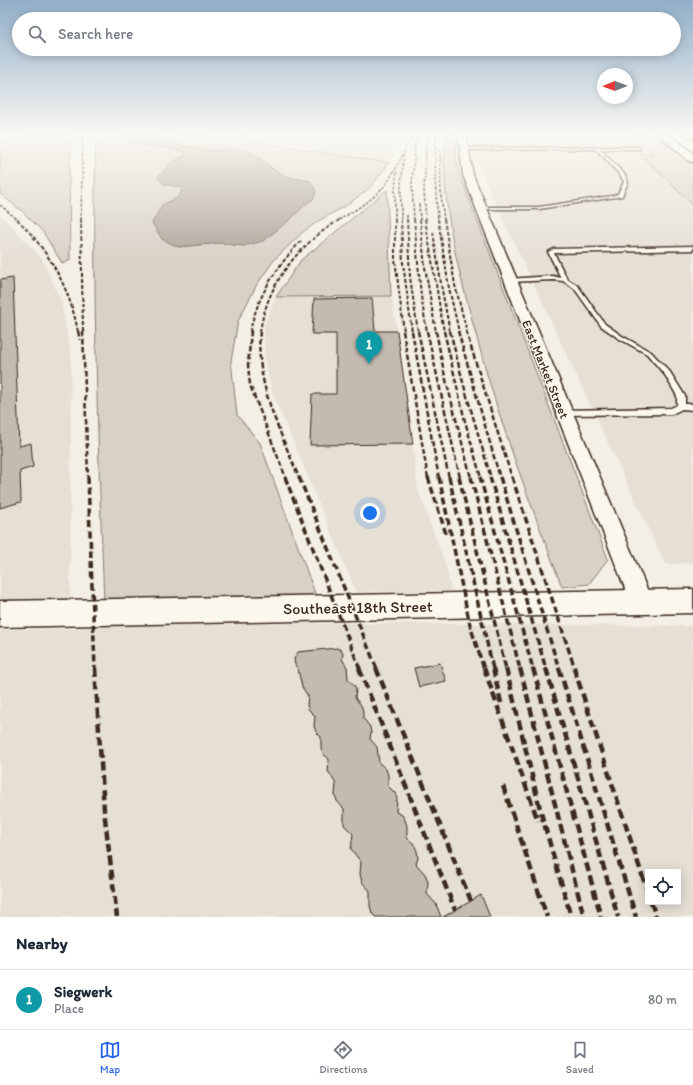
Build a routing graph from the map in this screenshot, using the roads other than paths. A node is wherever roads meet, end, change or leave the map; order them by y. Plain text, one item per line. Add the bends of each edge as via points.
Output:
1 (469, 177) edge
2 (623, 177) edge
3 (481, 208) junction
4 (693, 248) edge
5 (510, 280) junction
6 (565, 280) junction
7 (681, 406) junction
8 (693, 407) edge
9 (564, 413) junction
10 (641, 601) junction
11 (693, 601) edge
12 (12, 613) edge

1 - 3 street, East Market Street
2 - 3 lane via 626,182 620,195 612,197 539,208
3 - 5 street, East Market Street
4 - 6 lane via 551,252
5 - 6 lane
5 - 9 street, East Market Street
6 - 7 lane via 576,287 603,325 649,353 668,374 681,396
7 - 8 lane
7 - 9 lane via 672,411
9 - 10 street, East Market Street
10 - 11 street, Southeast 18th Street
10 - 12 street, Southeast 18th Street

